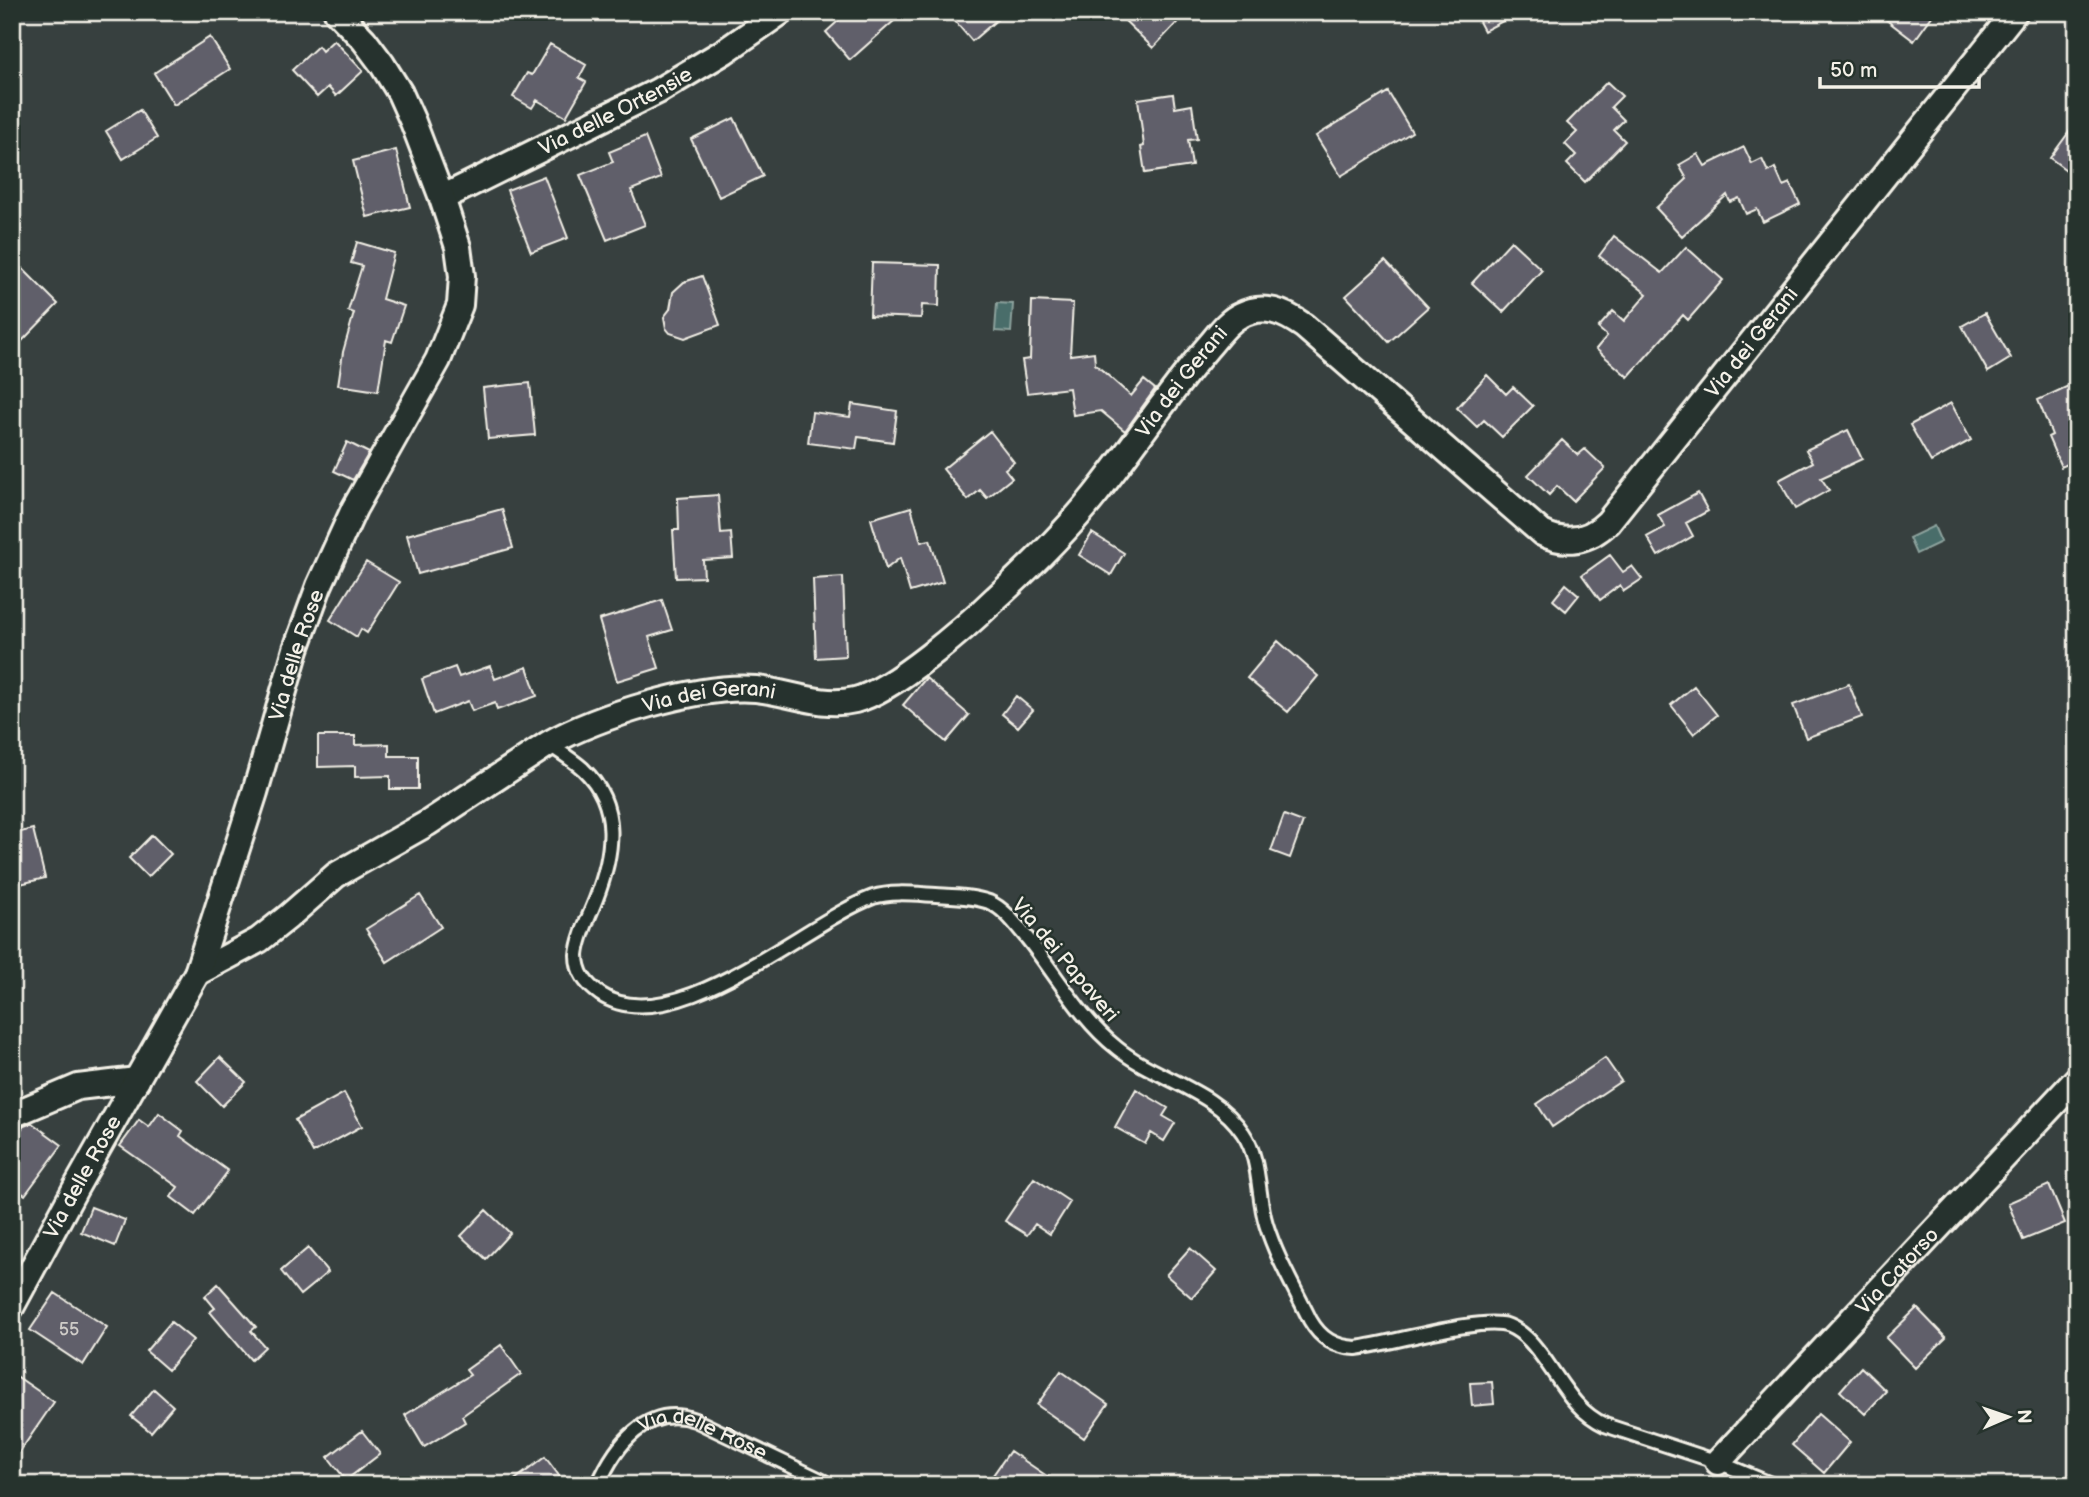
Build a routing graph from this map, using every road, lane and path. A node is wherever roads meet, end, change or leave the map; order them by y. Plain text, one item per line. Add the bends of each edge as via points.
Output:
1 (337, 12) edge
2 (781, 12) edge
3 (2015, 12) edge
4 (442, 198) junction
5 (548, 744) junction
6 (197, 973) junction
7 (2077, 1079) edge
8 (136, 1080) junction
9 (12, 1115) edge
10 (12, 1306) edge
11 (1718, 1462) junction
12 (598, 1485) edge
13 (831, 1485) edge
14 (1773, 1485) edge

1 - 4 street, Via delle Rose via 393,80
2 - 4 street, Via delle Ortensie via 658,91
3 - 5 street, Via dei Gerani via 1608,522 1593,535 1562,540 1542,533 1320,338 1283,313 1254,309 1223,330 1096,495 1052,544 965,626 888,684 865,697 841,702 758,689 710,692 628,712
4 - 6 street, Via delle Rose via 462,266 456,317 438,360 354,509 319,586
5 - 6 street, Via dei Gerani via 428,823 344,870 259,940
5 - 11 lane, Via dei Papaveri via 592,780 610,819 608,861 577,956 585,981 603,996 643,1005 698,994 878,896 937,895 989,902 1006,914 1086,1017 1116,1048 1234,1120 1253,1156 1270,1234 1310,1321 1328,1341 1356,1348 1479,1324 1506,1324 1532,1342 1591,1418
6 - 8 street, Via delle Rose
7 - 11 street, Via Catorso
8 - 9 street via 78,1087
8 - 10 street, Via delle Rose
11 - 14 lane, Via dei Papaveri
12 - 13 lane, Via delle Rose via 633,1433 652,1420 673,1415 695,1420

